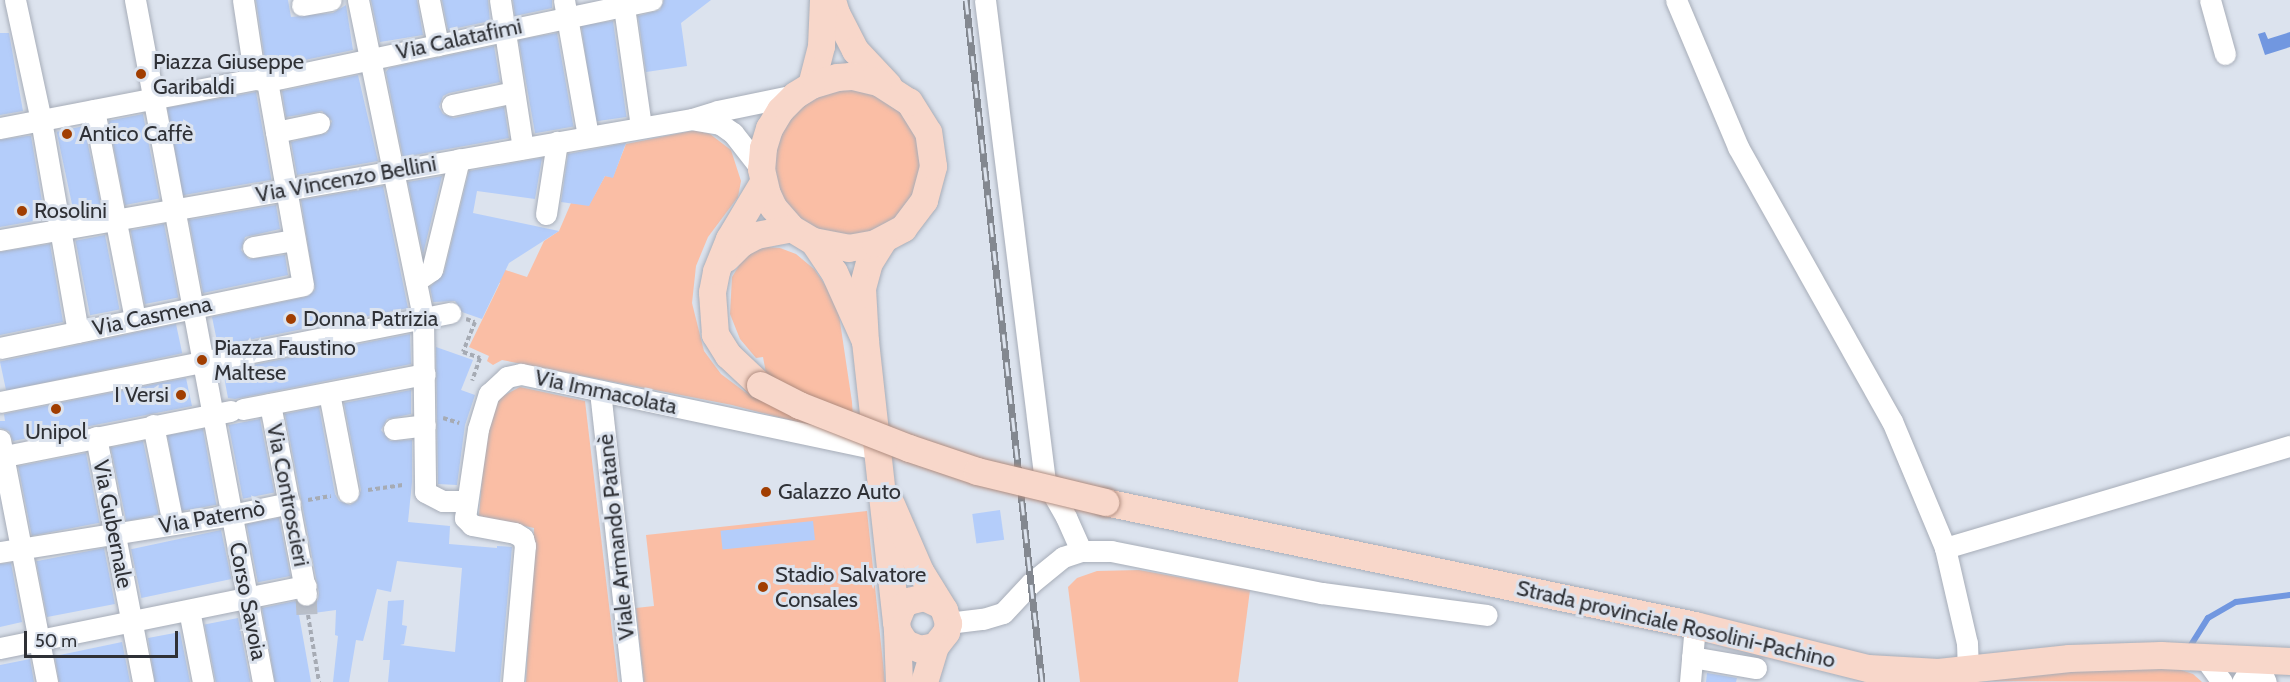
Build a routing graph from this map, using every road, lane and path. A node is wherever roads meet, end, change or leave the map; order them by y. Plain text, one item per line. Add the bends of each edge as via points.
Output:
1 (15, 0) edge
2 (135, 0) edge
3 (243, 0) edge
4 (331, 0) edge
5 (358, 0) edge
6 (429, 0) edge
7 (500, 0) edge
8 (652, 0) edge
9 (823, 0) edge
10 (832, 0) edge
11 (985, 0) edge
12 (1676, 0) edge
13 (2210, 0) edge
14 (624, 3) edge
15 (302, 5) dead end
16 (565, 8) edge
17 (504, 30) junction
18 (438, 45) junction
19 (2225, 54) dead end
20 (369, 58) junction
21 (261, 80) junction
22 (890, 88) junction
23 (802, 90) junction
24 (514, 92) junction
25 (153, 105) junction
26 (452, 105) dead end
27 (95, 117) junction
28 (692, 119) junction
29 (319, 123) dead end
30 (36, 126) junction
31 (641, 127) junction
32 (0, 128) edge
33 (276, 132) junction
34 (588, 136) junction
35 (557, 142) junction
36 (523, 148) junction
37 (459, 159) junction
38 (395, 171) junction
39 (762, 175) junction
40 (286, 190) junction
41 (173, 210) junction
42 (546, 214) dead end
43 (116, 222) junction
44 (60, 231) junction
45 (802, 234) junction
46 (0, 240) edge
47 (294, 240) junction
48 (883, 240) junction
49 (254, 247) dead end
50 (716, 271) junction
51 (416, 281) junction
52 (190, 307) junction
53 (450, 313) joint
54 (423, 318) junction
55 (135, 319) junction
56 (78, 332) junction
57 (865, 341) junction
58 (0, 348) edge
59 (202, 360) junction
60 (425, 374) junction
61 (600, 391) junction
62 (329, 393) junction
63 (489, 394) junction
64 (0, 402) edge
65 (270, 404) junction
66 (228, 411) junction
67 (425, 418) junction
68 (153, 425) junction
69 (394, 429) dead end
70 (478, 429) junction
71 (96, 437) junction
72 (2290, 446) edge
73 (876, 449) junction
74 (1, 451) edge
75 (880, 478) junction
76 (423, 483) junction
77 (348, 492) junction
78 (468, 501) junction
79 (290, 503) junction
80 (231, 515) junction
81 (173, 524) junction
82 (115, 533) junction
83 (1946, 548) junction
84 (10, 551) edge
85 (1081, 552) junction
86 (247, 598) junction
87 (306, 598) junction
88 (189, 610) junction
89 (1486, 615) dead end
90 (132, 622) junction
91 (941, 624) junction
92 (896, 626) junction
93 (1695, 626) junction
94 (39, 640) junction
95 (0, 648) edge
96 (1692, 657) junction
97 (2204, 657) junction
98 (2290, 661) edge
99 (1756, 664) edge
100 (1968, 669) junction
101 (2261, 671) edge
102 (47, 682) edge
103 (143, 682) edge
104 (203, 682) edge
105 (263, 682) edge
106 (320, 682) edge
107 (513, 682) edge
108 (632, 682) edge
109 (899, 682) edge
110 (924, 682) edge
111 (1690, 682) edge
112 (2222, 682) edge
113 (2242, 682) edge

1 - 30 street
2 - 25 street
3 - 21 street
4 - 15 street
5 - 20 street
6 - 18 street
7 - 17 street
8 - 14 street, Via Calatafimi
9 - 23 main road via 821,46
10 - 22 main road via 855,50
11 - 85 street via 1045,480
12 - 83 street via 1738,147 1892,421
13 - 19 street
14 - 16 street, Via Calatafimi
14 - 31 street
16 - 17 street, Via Calatafimi
16 - 34 street
17 - 18 street, Via Calatafimi
17 - 24 street
18 - 20 street, Via Calatafimi
20 - 21 street, Via Calatafimi
20 - 38 street
21 - 25 street, Via Calatafimi
21 - 33 street
22 - 23 main road via 851,76
22 - 48 main road via 909,102 923,121 931,143 933,166 918,210 903,228
23 - 28 street
23 - 39 main road via 780,110 769,128
24 - 26 street
24 - 36 street
25 - 27 street, Via Calatafimi
25 - 41 street
27 - 30 street, Via Calatafimi
27 - 43 street
28 - 31 street, Via Vincenzo Bellini
28 - 39 street via 720,124 733,133
29 - 33 street
30 - 32 street
30 - 44 street
31 - 34 street, Via Vincenzo Bellini
33 - 40 street
34 - 35 street, Via Vincenzo Bellini
35 - 36 street, Via Vincenzo Bellini
35 - 42 street
36 - 37 street, Via Vincenzo Bellini
37 - 38 street, Via Vincenzo Bellini
37 - 51 street via 432,270
38 - 40 street, Via Vincenzo Bellini
38 - 51 street
39 - 45 main road via 773,207
39 - 50 main road, Strada provinciale Rosolini-Pachino
40 - 41 street, Via Vincenzo Bellini
40 - 47 street
41 - 43 street, Via Vincenzo Bellini
41 - 52 street
43 - 44 street, Via Vincenzo Bellini
43 - 55 street
44 - 46 street, Via Vincenzo Bellini
44 - 56 street
45 - 48 main road via 848,248
45 - 50 main road via 756,235 741,243
45 - 57 main road via 834,272
47 - 49 street
47 - 52 street, Via Casmena via 303,285
48 - 57 main road via 868,262 862,288
50 - 93 main road, Strada provinciale Rosolini-Pachino, bridge via 712,292 715,334 728,355 760,385 846,425 909,448 977,471 1105,502
51 - 54 street
52 - 55 street, Via Casmena
52 - 59 street, Corso Savoia
53 - 54 street
53 - 63 path via 475,322 463,352 480,358 469,387
54 - 59 street
54 - 60 street
55 - 56 street, Via Casmena
56 - 58 street, Via Casmena
57 - 73 main road
59 - 64 street
59 - 66 street, Corso Savoia
60 - 62 street
60 - 67 street
61 - 63 street, Via Immacolata via 521,374 507,377
61 - 73 street, Via Immacolata
61 - 108 street, Viale Armando Patanè
62 - 65 street
62 - 77 street
63 - 70 street
65 - 66 street
65 - 79 street, Via Controscieri
66 - 68 street
66 - 80 street, Corso Savoia
67 - 69 street
67 - 70 path
67 - 76 street
68 - 71 street
68 - 81 street
70 - 78 street
71 - 74 street
71 - 82 street, Via Gubernale
72 - 83 street
73 - 75 main road
74 - 84 street
75 - 91 main road
75 - 92 main road
76 - 77 path, Via Paternò
76 - 78 street via 425,492 432,497
77 - 79 path, Via Paternò
78 - 107 street via 465,518 472,525 515,533 523,538 525,546
79 - 80 street, Via Paternò
79 - 87 street, Via Controscieri
80 - 81 street, Via Paternò
80 - 86 street, Corso Savoia
81 - 82 street, Via Paternò
82 - 84 street, Via Paternò
82 - 90 street, Via Gubernale
83 - 100 street via 1967,643
84 - 94 street
85 - 89 street via 1111,550 1322,593
85 - 91 street via 1063,557 1049,567 1003,613 983,620
86 - 87 street
86 - 88 street
86 - 105 street, Corso Savoia
87 - 106 path
88 - 90 street
88 - 104 street
90 - 94 street
90 - 103 street, Via Gubernale
91 - 92 main road via 927,649 905,643
91 - 92 main road via 924,597 902,606
91 - 110 main road
92 - 109 main road
93 - 96 street
93 - 99 main road, Strada provinciale Rosolini-Pachino
94 - 95 street
94 - 102 street
96 - 99 street
96 - 111 street
97 - 100 main road, Strada provinciale Rosolini-Pachino via 2069,658
97 - 101 main road, Strada provinciale Rosolini-Pachino
97 - 112 street
98 - 101 main road, Strada provinciale Rosolini-Pachino
99 - 100 main road, Strada provinciale Rosolini-Pachino via 1938,672
101 - 113 street

